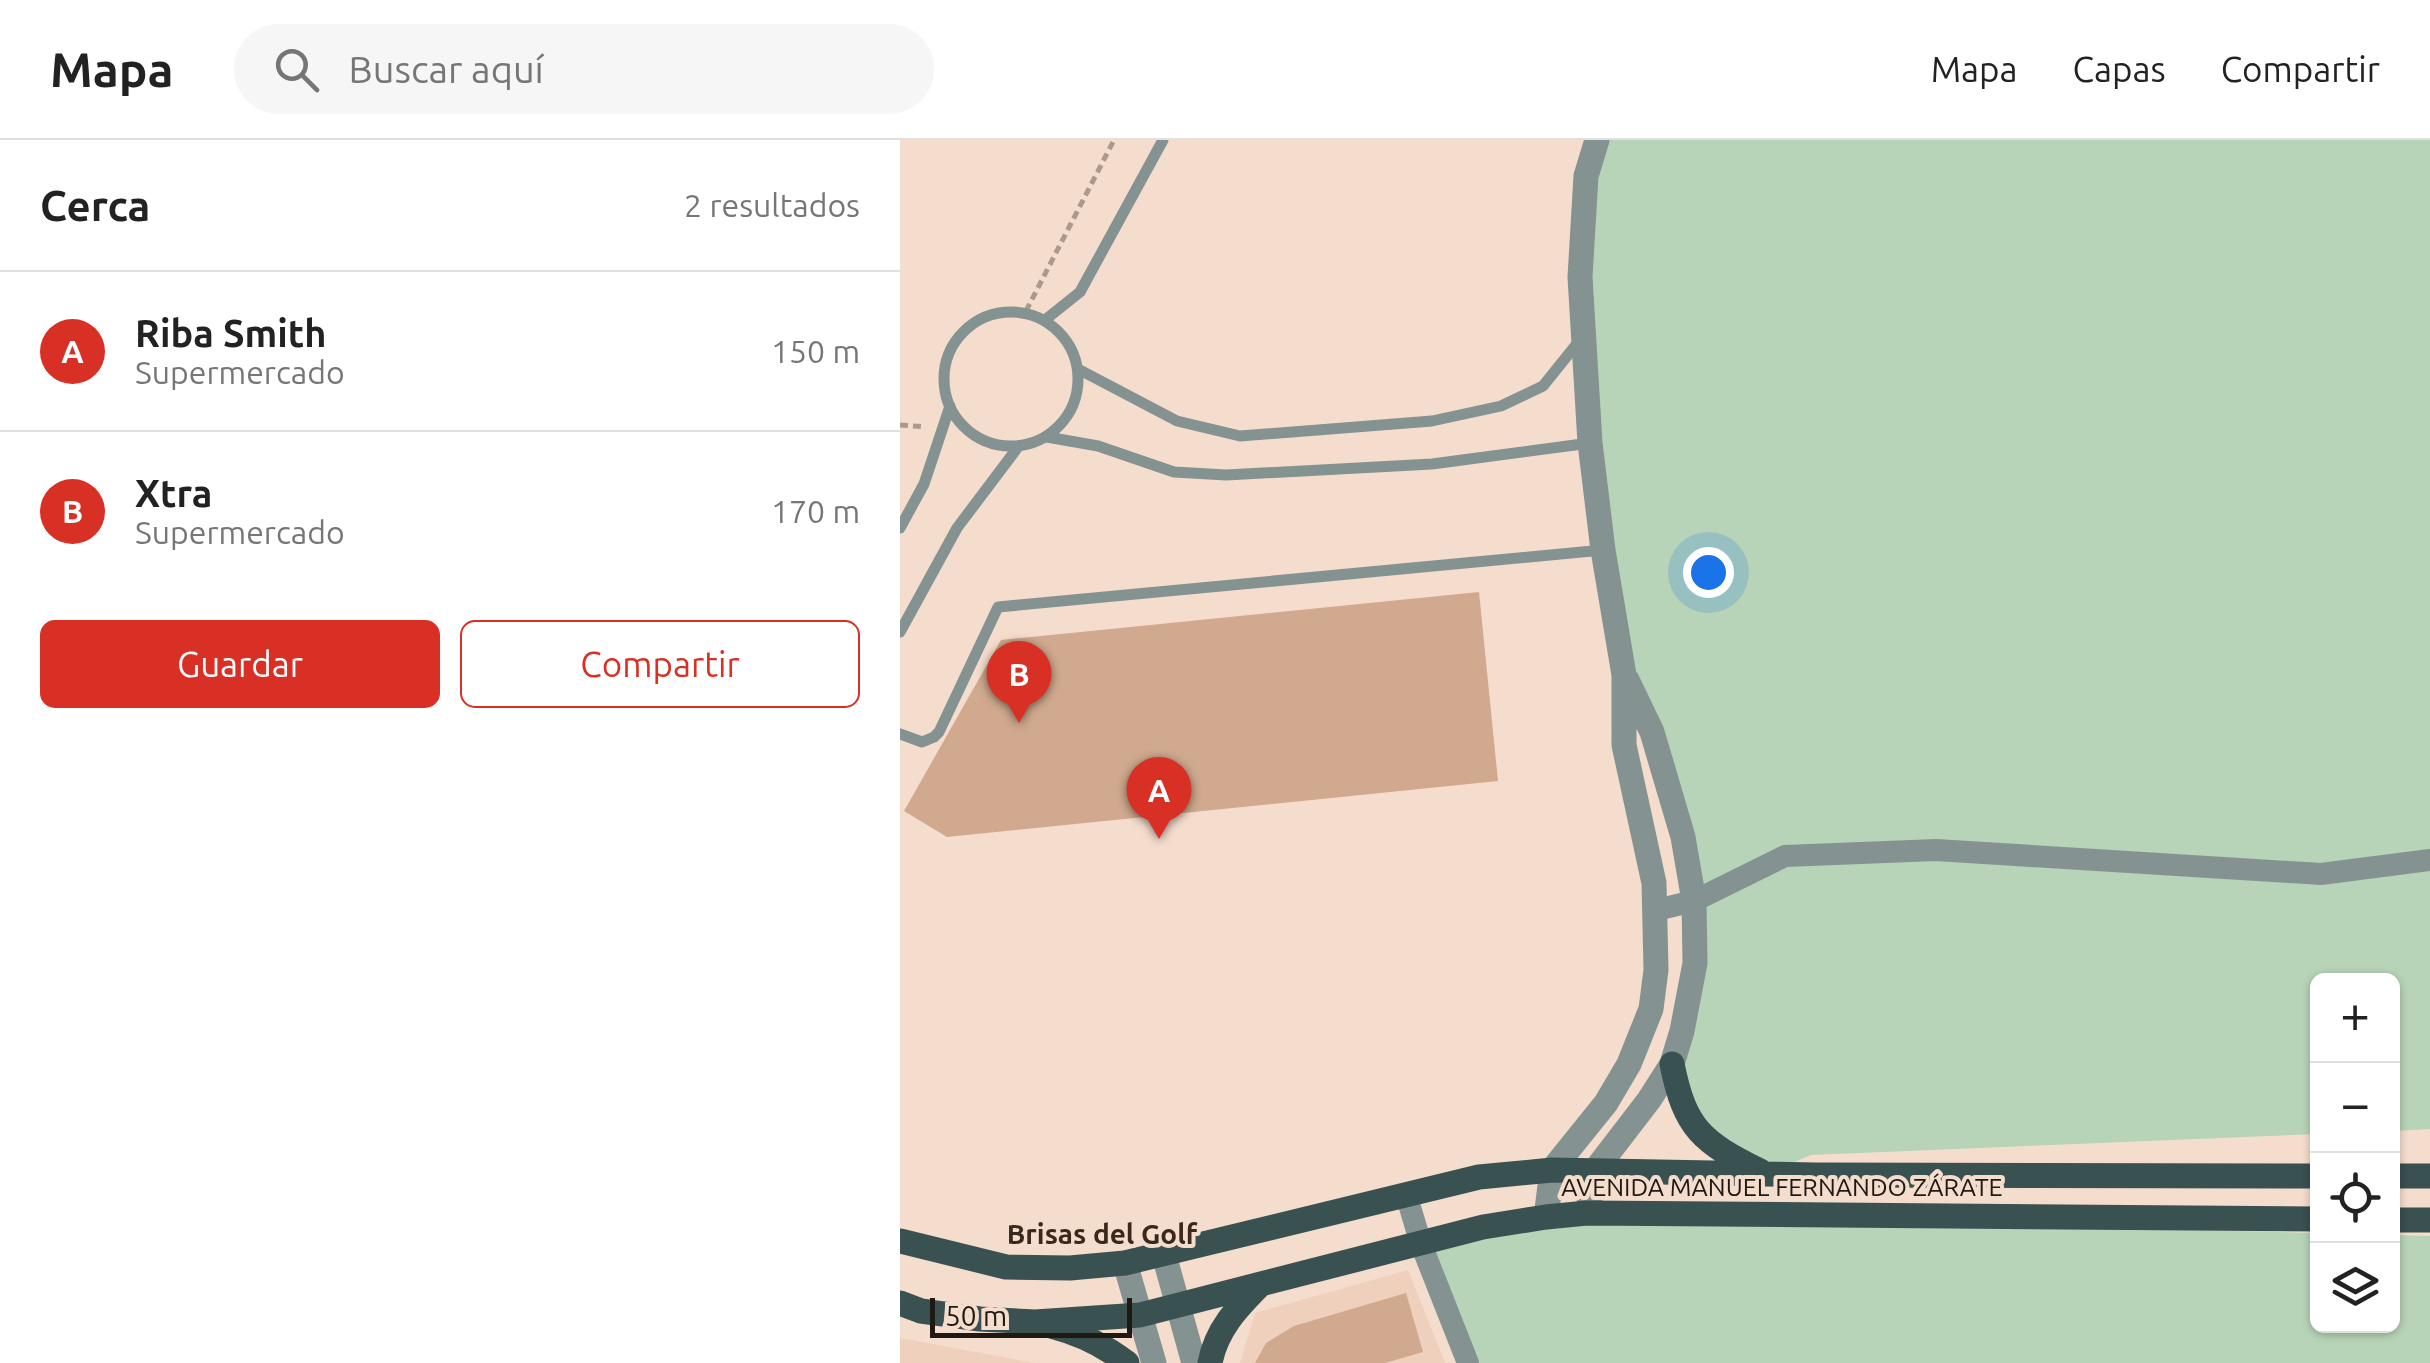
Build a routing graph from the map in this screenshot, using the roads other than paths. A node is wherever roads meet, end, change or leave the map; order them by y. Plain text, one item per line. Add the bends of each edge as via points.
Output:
1 (1163, 140) edge
2 (1597, 140) edge
3 (1046, 320) junction
4 (1582, 337) junction
5 (1078, 369) junction
6 (950, 406) junction
7 (1047, 437) junction
8 (1590, 443) junction
9 (1018, 447) junction
10 (900, 528) edge
11 (1603, 550) junction
12 (900, 632) edge
13 (1624, 675) junction
14 (900, 734) edge
15 (2430, 860) edge
16 (1694, 902) junction
17 (1656, 910) junction
18 (1672, 1064) junction
19 (1552, 1170) junction
20 (1596, 1170) junction
21 (1764, 1174) junction
22 (2310, 1176) edge
23 (2400, 1176) edge
24 (2430, 1176) edge
25 (1406, 1194) junction
26 (1587, 1214) junction
27 (1546, 1217) junction
28 (2310, 1220) edge
29 (2400, 1220) edge
30 (2430, 1220) edge
31 (900, 1241) edge
32 (1421, 1244) junction
33 (1164, 1255) junction
34 (1125, 1263) junction
35 (1260, 1284) junction
36 (900, 1304) edge
37 (1178, 1305) junction
38 (1140, 1315) junction
39 (1034, 1322) junction
40 (1127, 1363) edge
41 (1154, 1363) edge
42 (1194, 1363) edge
43 (1210, 1363) edge
44 (1468, 1363) edge

1 - 3 lane via 1080,292
2 - 4 street via 1586,176
3 - 5 lane via 1062,334
3 - 6 lane via 1004,312 966,328 945,365
4 - 5 lane via 1543,386 1501,406 1432,421 1240,436 1177,421
4 - 8 street
5 - 7 lane via 1072,408
6 - 9 lane via 978,438
6 - 10 lane via 924,484
7 - 8 lane via 1174,472 1226,475 1432,464
7 - 9 lane
8 - 11 street
9 - 12 lane via 957,528
11 - 13 street
11 - 14 lane via 998,608 939,732 922,742
13 - 16 street via 1652,732 1684,837
13 - 17 street via 1624,745
15 - 16 street via 2321,874 1936,850 1785,856
16 - 17 street
16 - 18 street via 1695,963
17 - 19 street via 1651,1009 1637,1046 1606,1103
18 - 20 street
18 - 21 main road via 1689,1120 1733,1158
19 - 20 main road, AVENIDA MANUEL FERNANDO ZÁRATE
19 - 25 main road, AVENIDA MANUEL FERNANDO ZÁRATE
19 - 27 street
20 - 21 main road, AVENIDA MANUEL FERNANDO ZÁRATE
20 - 26 street
21 - 22 main road, AVENIDA MANUEL FERNANDO ZÁRATE
23 - 24 main road
25 - 32 street
25 - 33 main road, AVENIDA MANUEL FERNANDO ZÁRATE
26 - 27 main road, AVENIDA MANUEL FERNANDO ZÁRATE
26 - 28 main road, AVENIDA MANUEL FERNANDO ZÁRATE
27 - 32 main road, AVENIDA MANUEL FERNANDO ZÁRATE
29 - 30 main road
31 - 34 main road, AVENIDA MANUEL FERNANDO ZÁRATE via 1006,1266
32 - 35 main road, AVENIDA MANUEL FERNANDO ZÁRATE
32 - 44 street
33 - 34 main road, AVENIDA MANUEL FERNANDO ZÁRATE
33 - 37 street
34 - 38 street
35 - 37 main road, AVENIDA MANUEL FERNANDO ZÁRATE
35 - 43 main road via 1232,1313
36 - 39 main road, AVENIDA MANUEL FERNANDO ZÁRATE
37 - 38 main road, AVENIDA MANUEL FERNANDO ZÁRATE
37 - 42 street
38 - 39 main road, AVENIDA MANUEL FERNANDO ZÁRATE
38 - 41 street
39 - 40 main road via 1072,1332

